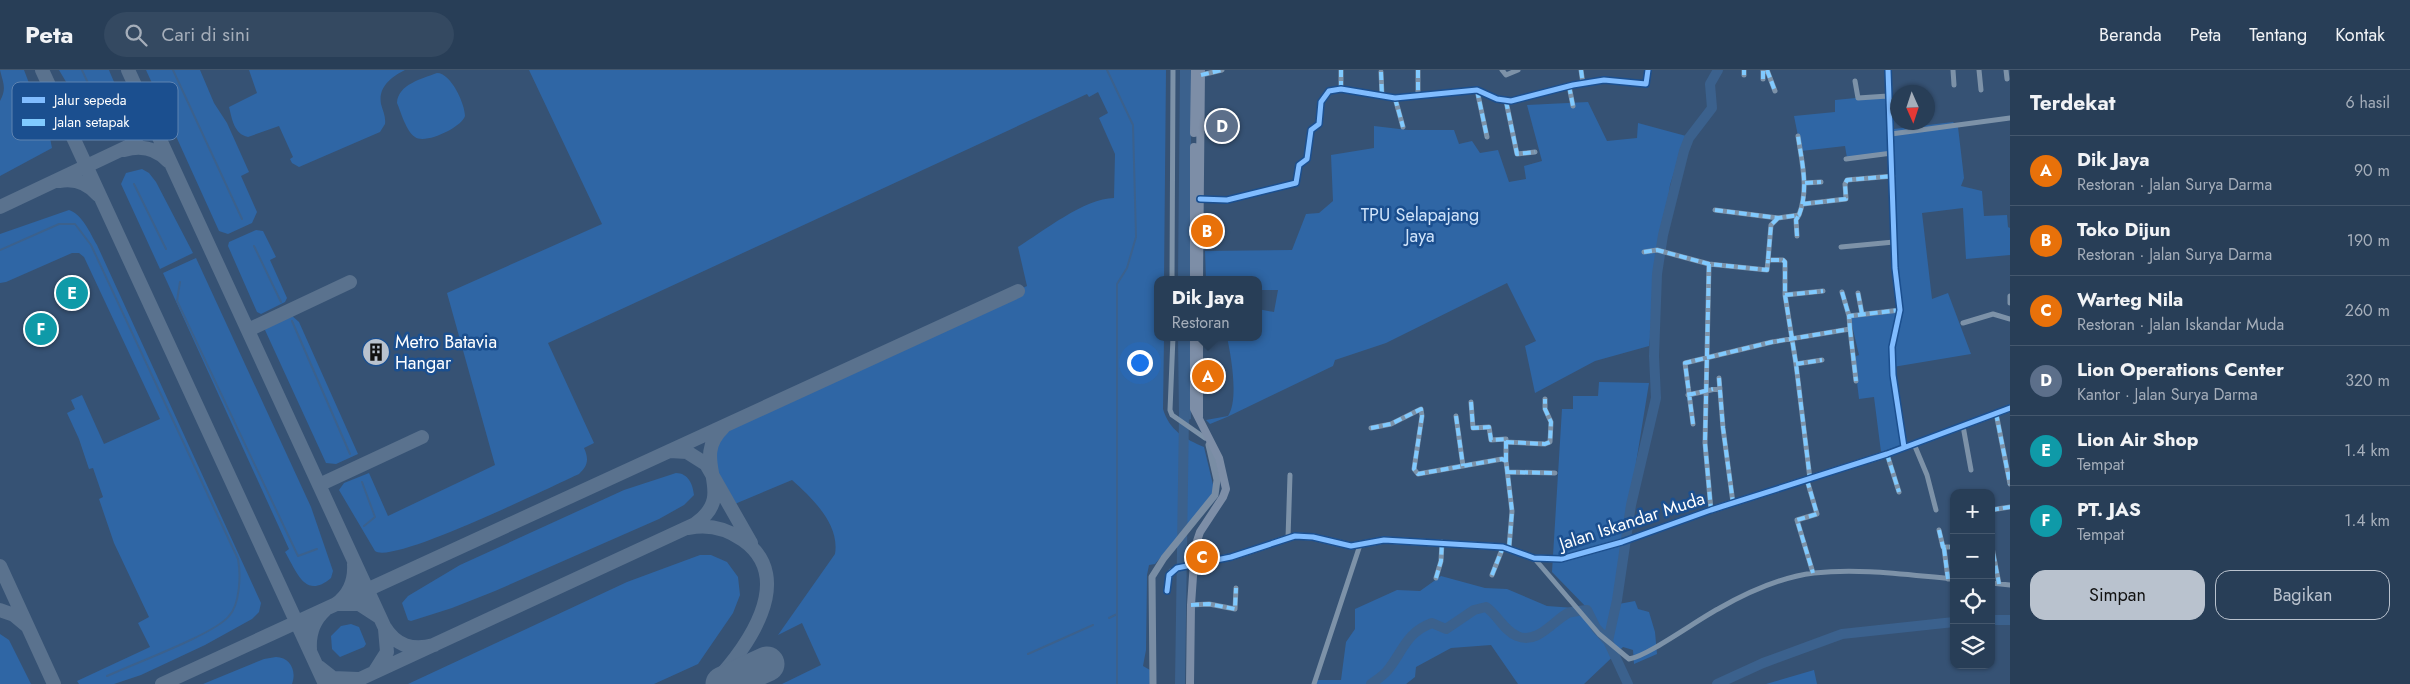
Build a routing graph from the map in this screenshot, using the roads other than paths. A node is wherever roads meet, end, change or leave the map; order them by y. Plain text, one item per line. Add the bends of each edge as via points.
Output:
1 (1173, 70) edge
2 (1222, 70) edge
3 (1341, 70) edge
4 (1418, 70) edge
5 (1502, 70) edge
6 (1518, 70) edge
7 (1581, 70) edge
8 (1648, 70) edge
9 (1763, 70) edge
10 (1767, 70) edge
11 (1888, 70) edge
12 (1952, 70) edge
13 (1979, 70) edge
14 (2006, 70) edge
15 (1199, 72) edge
16 (1381, 72) dead end
17 (1763, 79) dead end
18 (2007, 79) dead end
19 (1855, 81) dead end
20 (1583, 84) junction
21 (1954, 85) dead end
22 (1569, 86) junction
23 (1341, 89) junction
24 (1477, 90) junction
25 (1981, 90) dead end
26 (1775, 91) dead end
27 (1382, 96) junction
28 (1418, 96) junction
29 (1888, 96) junction
30 (1395, 98) junction
31 (1506, 101) junction
32 (1573, 106) dead end
33 (2010, 118) edge
34 (1403, 127) dead end
35 (1890, 134) junction
36 (1798, 136) dead end
37 (1487, 137) dead end
38 (1535, 152) dead end
39 (1892, 153) junction
40 (1846, 159) dead end
41 (1893, 176) junction
42 (1821, 182) dead end
43 (1805, 183) junction
44 (1200, 199) junction
45 (1803, 204) junction
46 (1716, 210) dead end
47 (1798, 215) junction
48 (1778, 218) junction
49 (1797, 236) dead end
50 (1894, 242) junction
51 (1840, 247) dead end
52 (1644, 252) dead end
53 (1768, 260) junction
54 (1709, 264) junction
55 (1172, 276) edge
56 (1194, 276) edge
57 (1199, 276) edge
58 (1823, 291) dead end
59 (1842, 292) dead end
60 (1858, 293) dead end
61 (1785, 295) junction
62 (2010, 296) edge
63 (2010, 303) edge
64 (1900, 310) junction
65 (1862, 314) junction
66 (1849, 316) junction
67 (2010, 318) edge
68 (1963, 323) dead end
69 (1850, 329) junction
70 (1792, 338) junction
71 (1172, 341) edge
72 (1194, 341) edge
73 (1199, 341) edge
74 (1705, 359) junction
75 (1822, 360) dead end
76 (1796, 364) junction
77 (1720, 378) dead end
78 (1856, 381) dead end
79 (1720, 388) junction
80 (1707, 390) junction
81 (1688, 395) junction
82 (1545, 399) dead end
83 (1471, 402) dead end
84 (2010, 408) edge
85 (1996, 413) junction
86 (1456, 416) dead end
87 (1199, 417) junction
88 (1693, 424) dead end
89 (1963, 426) junction
90 (1371, 428) dead end
91 (1206, 438) junction
92 (1506, 442) junction
93 (1914, 444) junction
94 (1904, 447) junction
95 (1887, 454) junction
96 (1506, 461) junction
97 (1462, 466) junction
98 (1971, 470) dead end
99 (1508, 472) junction
100 (1555, 473) dead end
101 (1290, 475) dead end
102 (1808, 479) junction
103 (2010, 484) edge
104 (1900, 492) dead end
105 (1733, 503) junction
106 (2010, 507) edge
107 (1995, 509) edge
108 (1712, 510) junction
109 (1936, 510) dead end
110 (1939, 530) dead end
111 (1288, 538) junction
112 (1442, 542) junction
113 (1360, 544) junction
114 (1950, 547) edge
115 (1506, 548) junction
116 (1944, 548) junction
117 (1534, 558) junction
118 (1995, 563) edge
119 (1190, 565) junction
120 (1813, 573) junction
121 (1492, 575) dead end
122 (1950, 575) edge
123 (1436, 578) dead end
124 (1950, 579) edge
125 (1995, 584) edge
126 (1999, 584) junction
127 (2010, 585) edge
128 (1236, 588) dead end
129 (1167, 591) dead end
130 (1191, 604) junction
131 (1153, 684) edge
132 (1190, 684) edge
133 (1314, 684) edge

1 - 55 street
2 - 15 street
3 - 23 street
4 - 28 street
5 - 6 street via 1506,75
7 - 20 street
8 - 20 street via 1646,84 1604,80
9 - 17 street
10 - 26 street
11 - 29 street
12 - 21 street
13 - 25 street
14 - 18 street
15 - 44 main road
15 - 56 main road
16 - 27 street
19 - 29 street via 1858,98
20 - 22 street
22 - 31 street via 1520,101
22 - 32 street
23 - 27 street
23 - 44 street via 1329,90 1323,98 1320,122 1311,130 1307,159 1299,165 1296,183 1227,200
24 - 28 street
24 - 31 street
24 - 37 street
27 - 30 street
28 - 30 street
29 - 35 street
30 - 34 street
31 - 38 street via 1517,154
33 - 35 street
35 - 39 street
36 - 43 street
39 - 40 street
39 - 41 street
41 - 45 street via 1847,180 1846,199
41 - 50 street
42 - 43 street
43 - 45 street
44 - 57 main road
45 - 47 street
46 - 48 street
47 - 48 street
47 - 49 street
48 - 53 street via 1771,225
50 - 51 street
50 - 64 street
52 - 54 street via 1657,250
53 - 54 street via 1767,270
53 - 61 street via 1785,260
54 - 74 street
58 - 61 street
59 - 66 street
60 - 65 street
61 - 70 street
62 - 63 street
64 - 65 street
64 - 94 street via 1892,347
65 - 66 street
66 - 69 street
67 - 68 street via 1993,314
69 - 70 street
69 - 78 street
70 - 74 street
70 - 76 street
71 - 91 street via 1172,415
72 - 87 main road via 1194,408
73 - 87 main road
74 - 80 street
74 - 81 street via 1685,363
75 - 76 street
76 - 102 street
77 - 79 street
79 - 80 street
79 - 105 street
80 - 81 street
80 - 108 street via 1705,443
81 - 88 street
82 - 92 street via 1545,409 1551,422 1550,442
83 - 92 street via 1473,428 1489,427 1490,440 1505,438
84 - 85 street, Jalan Iskandar Muda
85 - 89 street, Jalan Iskandar Muda
85 - 103 street
86 - 97 street
87 - 91 street via 1199,426
87 - 119 main road via 1219,458 1226,488 1200,532
89 - 93 street, Jalan Iskandar Muda
89 - 98 street
90 - 97 street via 1391,424 1420,409 1422,416 1415,472
91 - 131 street via 1212,451 1217,488 1212,499 1154,572 1151,586
92 - 96 street
93 - 94 street, Jalan Iskandar Muda
93 - 109 street via 1927,475
94 - 95 street, Jalan Iskandar Muda
95 - 102 street, Jalan Iskandar Muda
95 - 104 street
96 - 97 street
96 - 99 street
99 - 100 street
99 - 115 street via 1512,511
101 - 111 street
102 - 105 street, Jalan Iskandar Muda
102 - 120 street via 1817,514 1798,520
105 - 108 street, Jalan Iskandar Muda
106 - 107 street
108 - 117 street, Jalan Iskandar Muda via 1622,542 1561,559
110 - 116 street
111 - 113 street, Jalan Iskandar Muda via 1313,537 1350,546
111 - 119 street, Jalan Iskandar Muda via 1271,546
112 - 113 street, Jalan Iskandar Muda via 1384,540
112 - 115 street, Jalan Iskandar Muda
112 - 123 street
113 - 133 street
114 - 116 street
115 - 117 street, Jalan Iskandar Muda
115 - 121 street
116 - 122 street
117 - 120 street via 1599,634 1629,659 1743,596
118 - 126 street
119 - 129 street via 1177,568 1169,575
119 - 130 main road
120 - 124 street via 1890,572
125 - 126 street
126 - 127 street
128 - 130 street via 1235,610
130 - 132 main road

